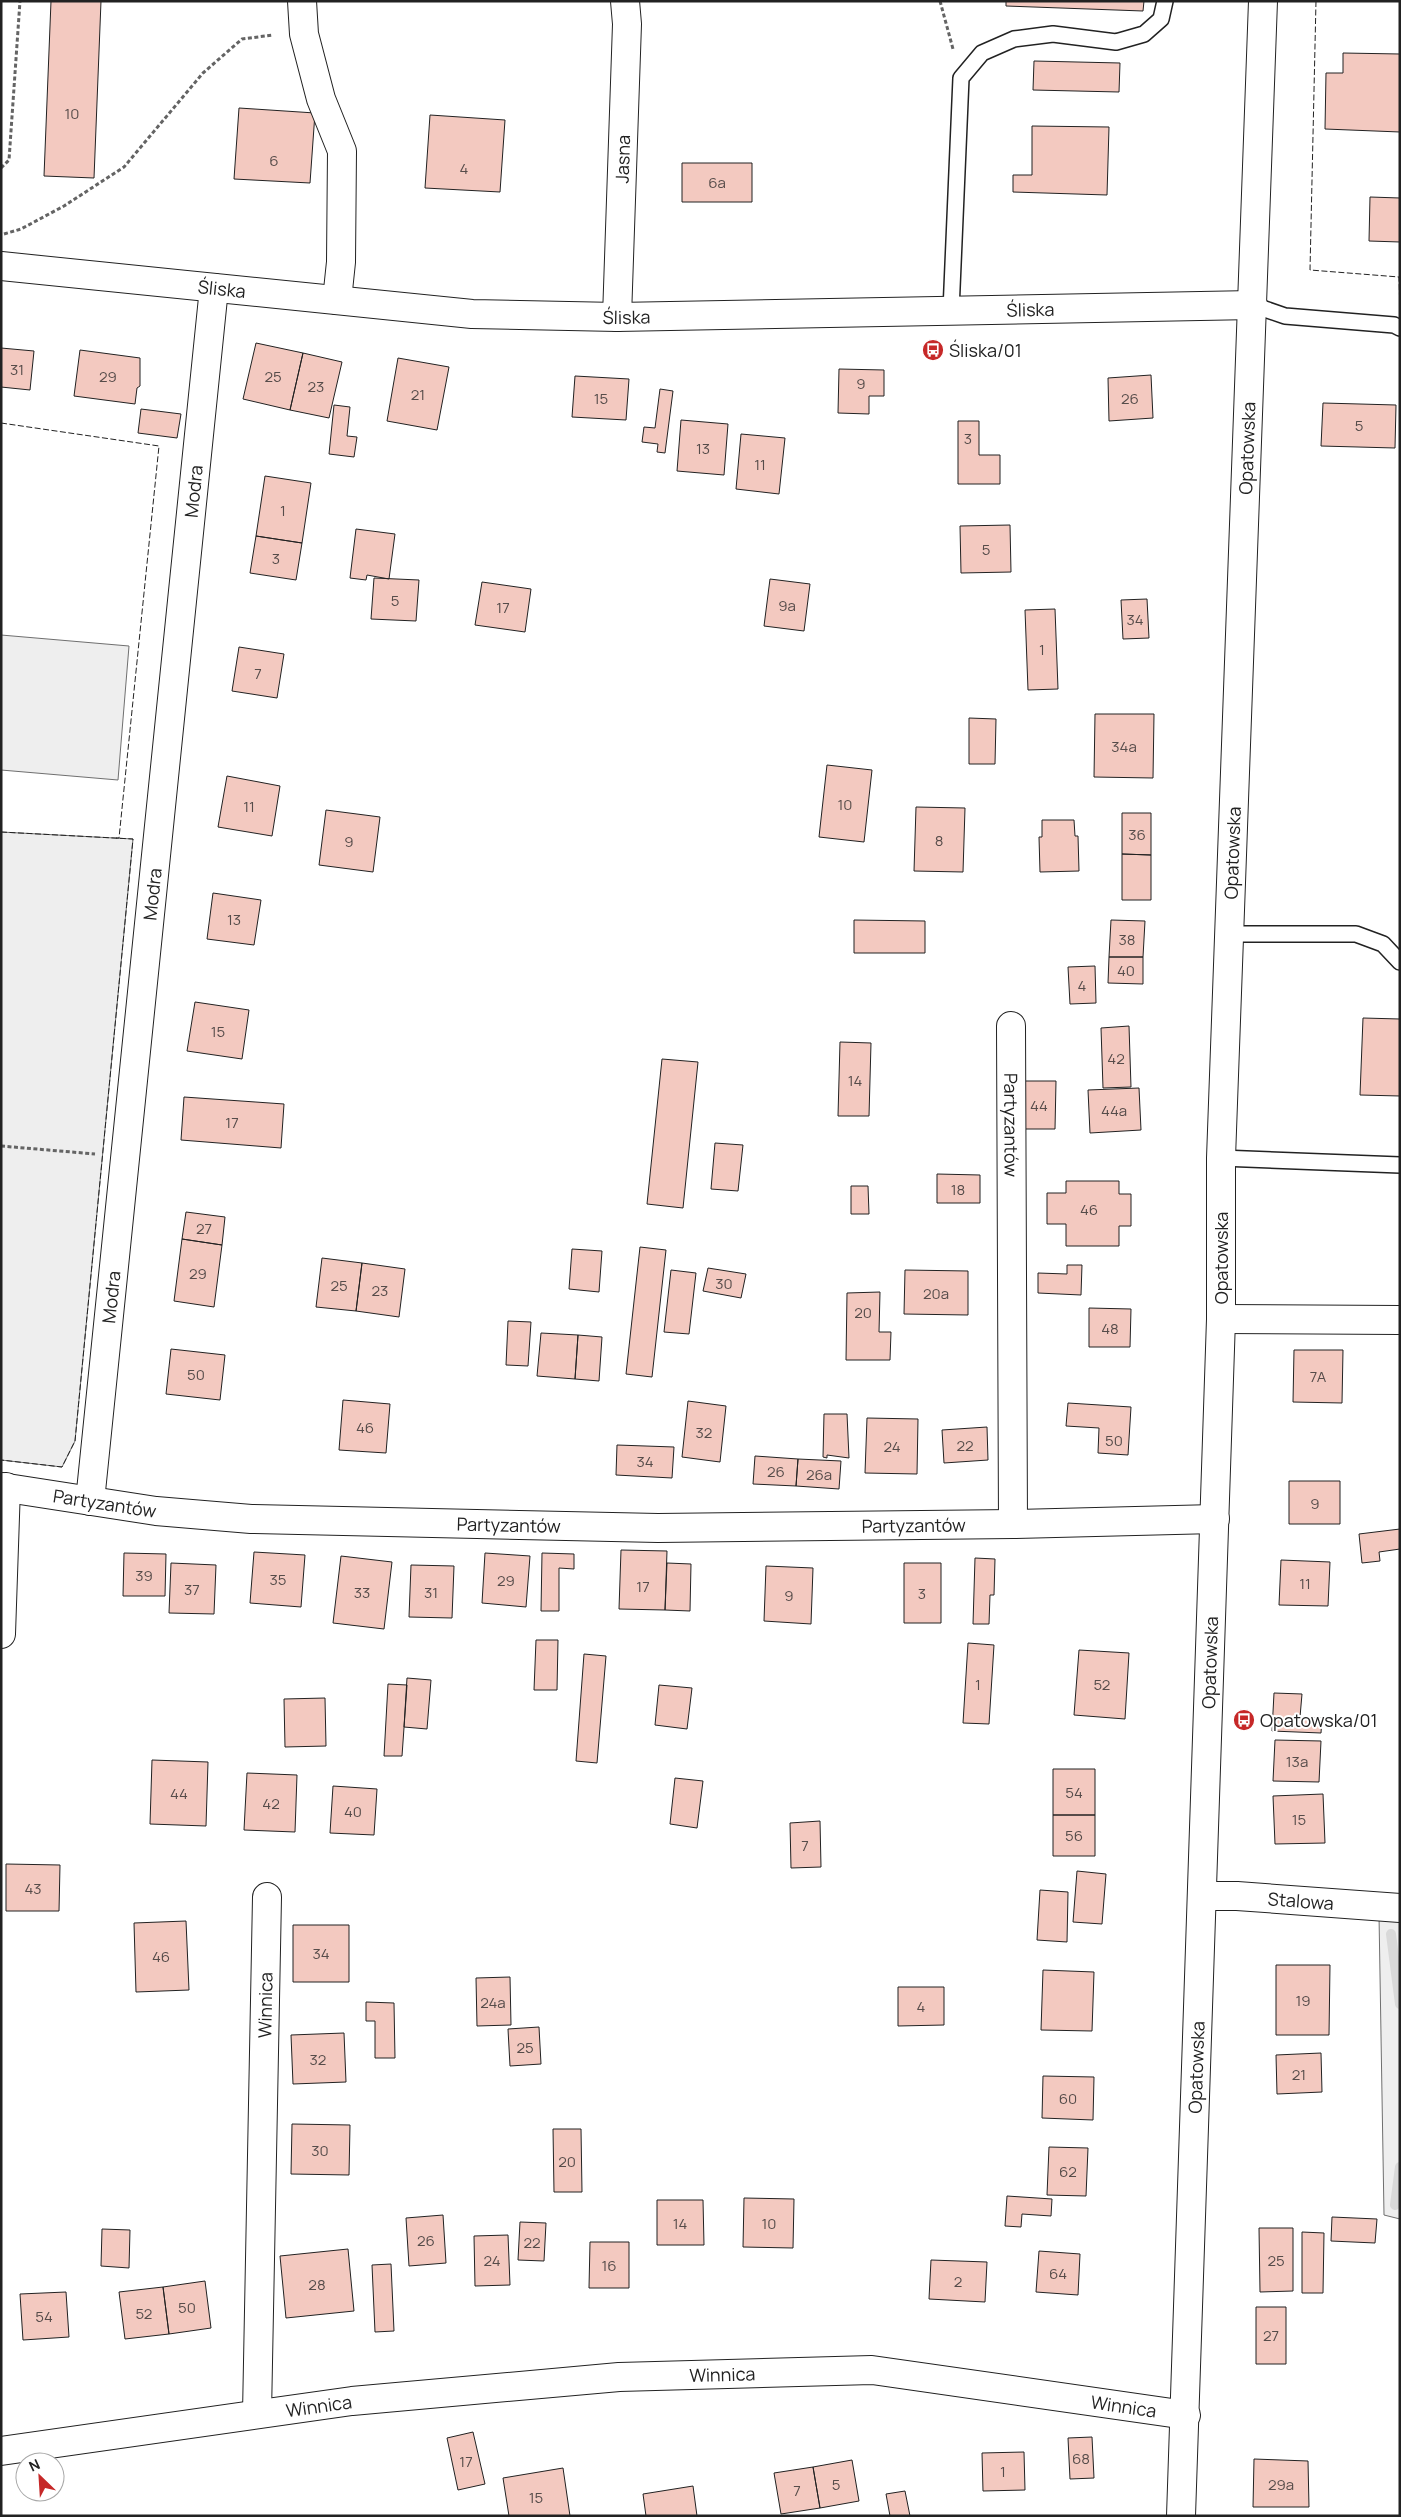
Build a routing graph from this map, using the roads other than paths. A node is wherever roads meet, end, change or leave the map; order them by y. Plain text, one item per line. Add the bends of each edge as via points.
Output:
1 (302, 1) edge
2 (625, 1) edge
3 (1165, 1) edge
4 (1263, 1) edge
5 (1, 266) edge
6 (214, 288) junction
7 (337, 300) junction
8 (1253, 305) junction
9 (951, 311) junction
10 (617, 317) junction
11 (1400, 328) edge
12 (1229, 934) junction
13 (1400, 962) edge
14 (1012, 1026) dead end
15 (1221, 1158) junction
16 (1400, 1165) edge
17 (1221, 1319) junction
18 (1400, 1320) edge
19 (4, 1487) edge
20 (90, 1501) junction
21 (1215, 1519) junction
22 (1013, 1524) junction
23 (1, 1634) edge
24 (1202, 1896) junction
25 (267, 1897) dead end
26 (1400, 1908) edge
27 (257, 2414) junction
28 (1186, 2415) junction
29 (1, 2451) edge
30 (1182, 2516) edge

1 - 7 street via 304,34 321,99 342,151 341,262
2 - 10 street, Jasna via 628,24
3 - 9 lane via 1162,19 1144,34 1116,42 1053,34 1014,39 982,54 961,78
4 - 8 street, Opatowska
5 - 6 street, Śliska
6 - 7 street, Śliska
6 - 20 street, Modra
7 - 10 street, Śliska via 472,314
8 - 9 street, Śliska
8 - 11 lane via 1285,316
8 - 12 street, Opatowska
9 - 10 street, Śliska
12 - 13 lane via 1356,934 1383,944
12 - 15 street, Opatowska
14 - 22 street, Partyzantów
15 - 16 lane
15 - 17 street, Opatowska
17 - 18 street
17 - 21 street, Opatowska
19 - 20 street, Partyzantów
19 - 23 street, Partyzantów
20 - 22 street, Partyzantów via 156,1511 261,1520 658,1528
21 - 22 street, Partyzantów
21 - 24 street, Opatowska
24 - 26 street, Stalowa
24 - 28 street, Opatowska
25 - 27 street, Winnica
27 - 28 street, Winnica via 352,2401 619,2377 872,2370
27 - 29 street, Winnica
28 - 30 street, Opatowska

